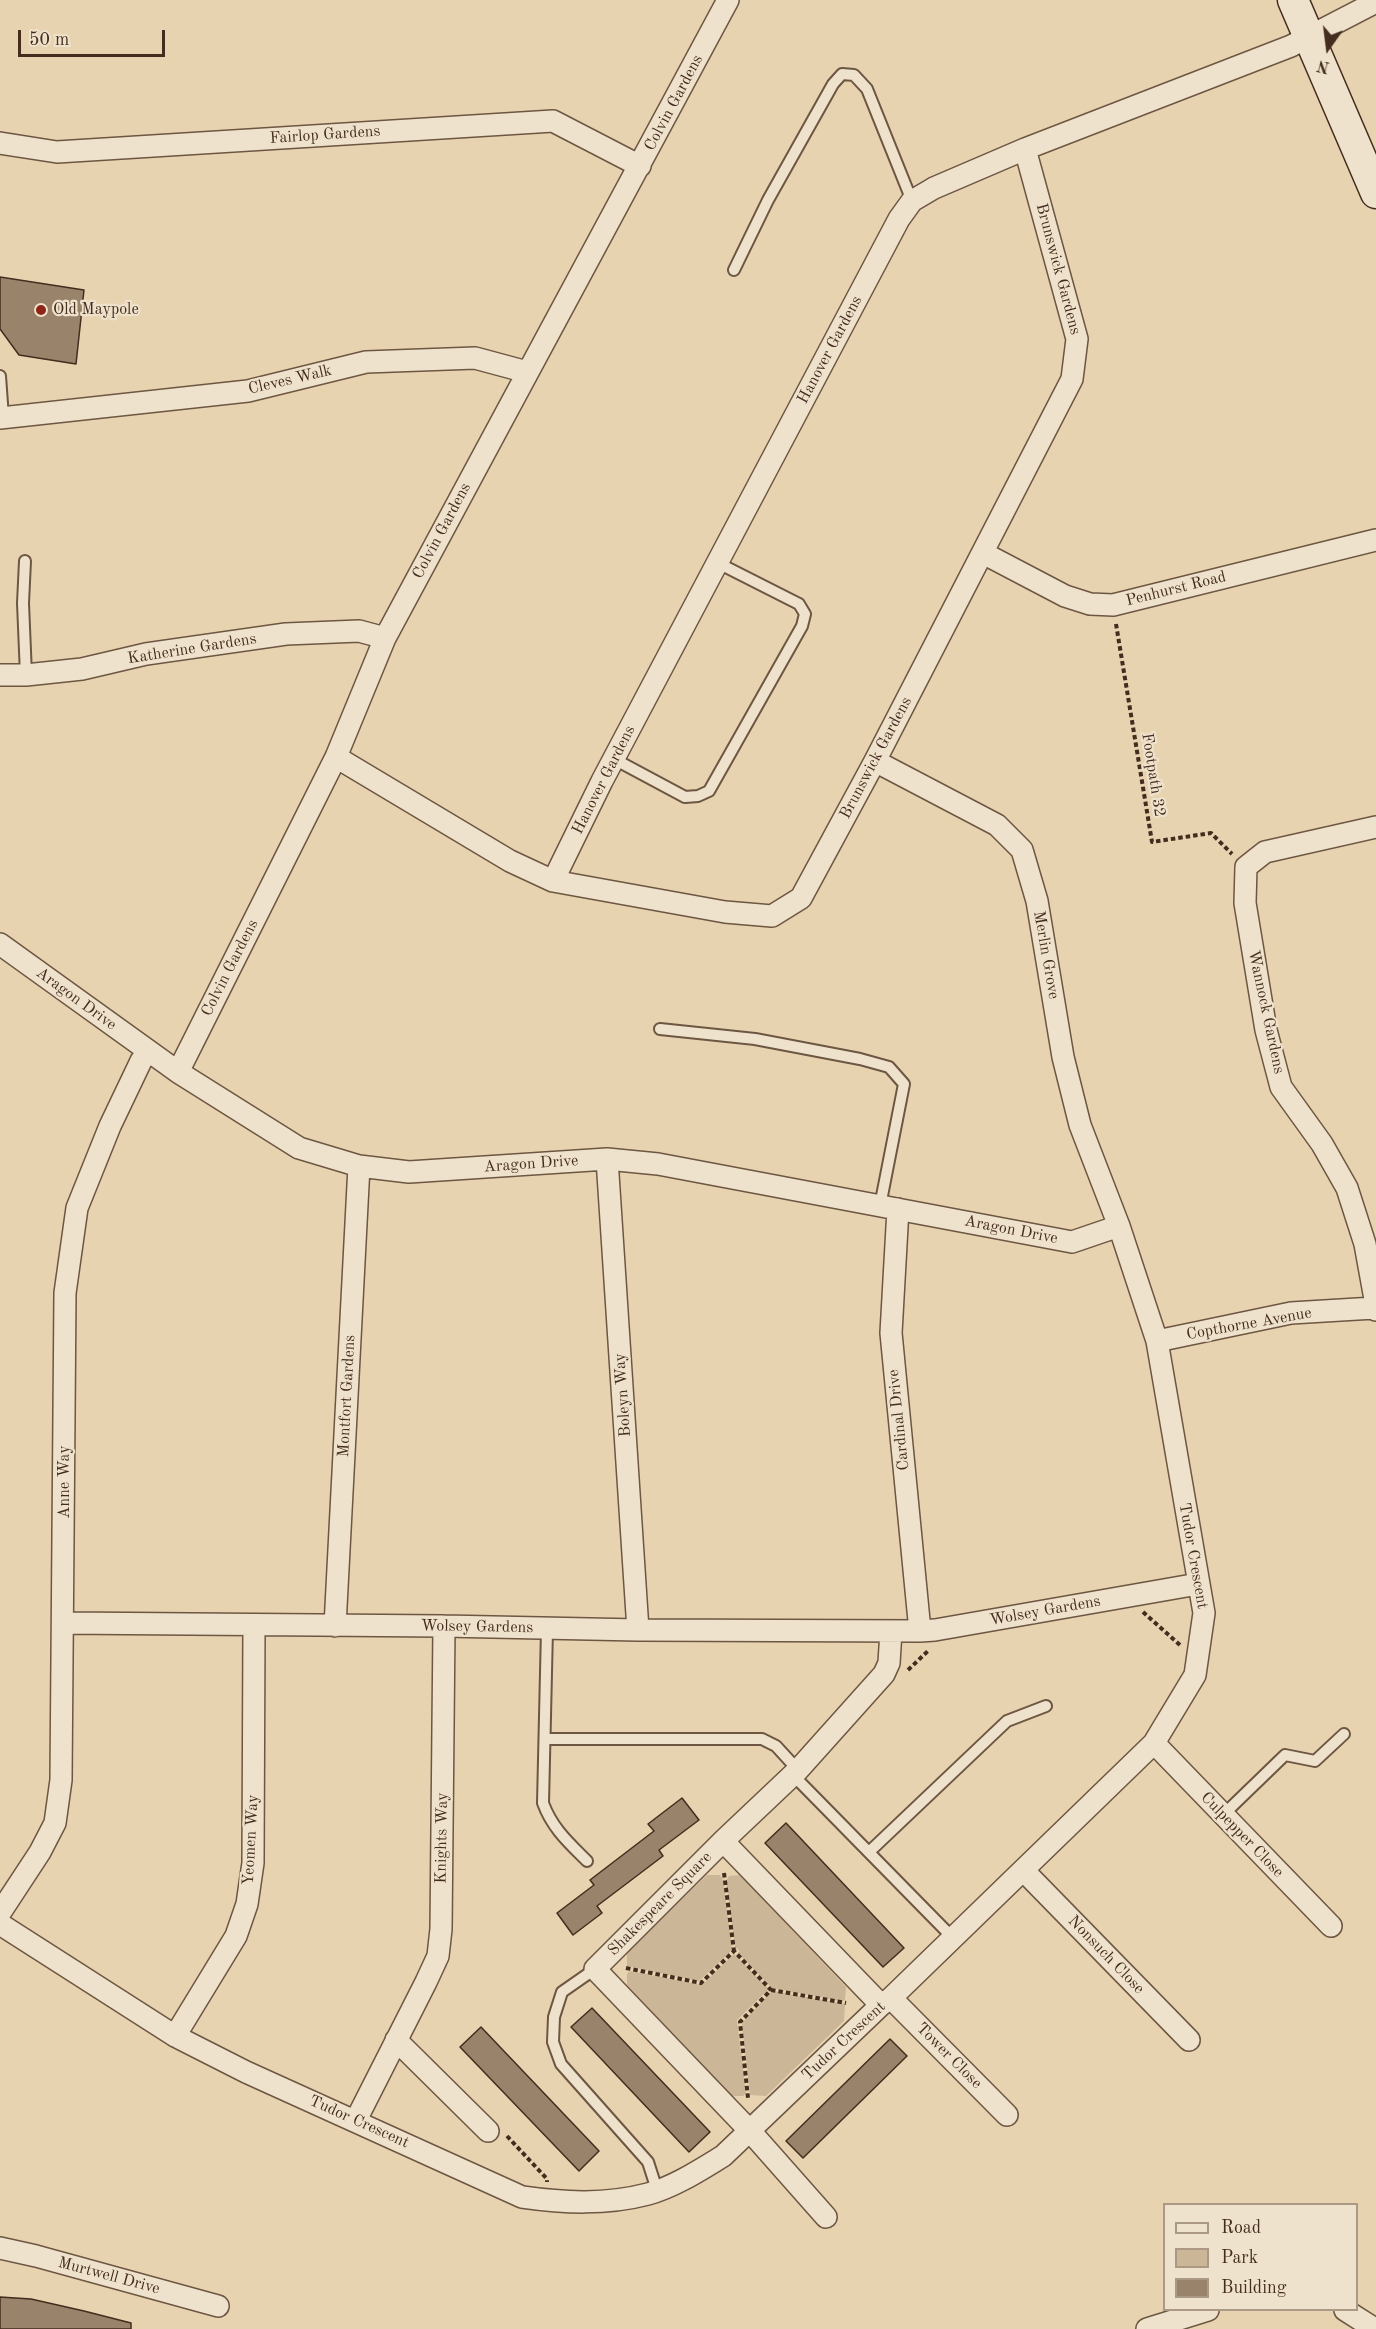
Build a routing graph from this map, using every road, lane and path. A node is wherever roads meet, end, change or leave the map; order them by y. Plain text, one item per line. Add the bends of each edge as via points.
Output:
1 (728, 0) edge
2 (1293, 0) edge
3 (1376, 2) edge
4 (1308, 36) junction
5 (0, 143) edge
6 (1025, 149) junction
7 (640, 166) junction
8 (1376, 193) edge
9 (912, 201) junction
10 (734, 270) dead end
11 (527, 372) junction
12 (0, 376) edge
13 (1, 417) edge
14 (1376, 540) edge
15 (983, 553) junction
16 (25, 561) dead end
17 (718, 563) junction
18 (1113, 605) junction
19 (385, 638) junction
20 (0, 675) edge
21 (26, 675) junction
22 (336, 757) junction
23 (614, 759) junction
24 (875, 761) junction
25 (1376, 827) edge
26 (1246, 867) junction
27 (553, 881) junction
28 (0, 944) edge
29 (660, 1029) dead end
30 (148, 1051) junction
31 (178, 1072) junction
32 (607, 1159) junction
33 (359, 1166) junction
34 (889, 1208) junction
35 (1119, 1226) junction
36 (1375, 1309) edge
37 (1157, 1341) junction
38 (1198, 1584) junction
39 (1138, 1594) junction
40 (64, 1623) junction
41 (254, 1625) junction
42 (335, 1626) junction
43 (444, 1626) junction
44 (547, 1629) junction
45 (638, 1630) junction
46 (928, 1630) junction
47 (891, 1631) junction
48 (1198, 1656) junction
49 (884, 1674) junction
50 (1046, 1706) dead end
51 (1344, 1734) dead end
52 (545, 1738) junction
53 (1154, 1743) junction
54 (796, 1772) junction
55 (1223, 1815) junction
56 (723, 1841) junction
57 (869, 1852) junction
58 (587, 1861) dead end
59 (1023, 1870) junction
60 (724, 1873) dead end
61 (0, 1913) edge
62 (0, 1924) edge
63 (1331, 1926) dead end
64 (952, 1938) junction
65 (734, 1951) junction
66 (626, 1968) dead end
67 (595, 1969) junction
68 (771, 1990) junction
69 (847, 1994) dead end
70 (886, 2001) junction
71 (846, 2003) junction
72 (846, 2013) dead end
73 (175, 2036) junction
74 (396, 2040) junction
75 (1189, 2040) dead end
76 (739, 2097) dead end
77 (748, 2097) junction
78 (758, 2098) dead end
79 (1007, 2115) dead end
80 (356, 2120) junction
81 (750, 2131) junction
82 (488, 2132) dead end
83 (657, 2190) junction
84 (826, 2217) dead end
85 (0, 2248) edge
86 (218, 2306) dead end
87 (1205, 2311) edge
88 (1347, 2311) edge
89 (1147, 2329) edge
90 (1375, 2329) edge

1 - 7 street, Colvin Gardens
2 - 4 street
3 - 4 street, Hanover Gardens
4 - 6 street, Hanover Gardens via 1292,46
4 - 8 street
5 - 7 street, Fairlop Gardens via 57,152 553,121
6 - 9 street, Hanover Gardens
6 - 15 street, Brunswick Gardens via 1077,339 1072,379
7 - 11 street, Colvin Gardens
9 - 10 lane via 867,89 854,75 842,74 768,200
9 - 17 street, Hanover Gardens
11 - 13 street, Cleves Walk via 475,358 366,362 248,391
11 - 19 street, Colvin Gardens
12 - 13 lane
14 - 18 street, Penhurst Road
15 - 18 street, Penhurst Road via 1065,596 1090,604
15 - 24 street, Brunswick Gardens
16 - 21 lane
17 - 23 street, Hanover Gardens
17 - 23 lane via 799,604 805,614 802,626 710,791 685,797
18 - 26 path, Footpath 32 via 1152,842 1211,833
19 - 21 street, Katherine Gardens via 358,632 286,634
19 - 22 street, Colvin Gardens
20 - 21 street, Katherine Gardens
22 - 27 street, Brunswick Gardens via 510,861
22 - 31 street, Colvin Gardens
23 - 27 street, Hanover Gardens
24 - 27 street, Brunswick Gardens via 801,898 772,916 724,912
24 - 35 street, Merlin Grove via 997,825 1022,850 1037,901 1080,1125
25 - 26 street via 1265,852
26 - 36 street, Wannock Gardens via 1245,903 1266,1030 1281,1087 1322,1144 1347,1188 1365,1244
28 - 30 street, Aragon Drive
29 - 34 lane via 755,1040 889,1067 904,1084
30 - 31 street, Aragon Drive
30 - 40 street, Anne Way via 110,1126 77,1208 65,1293
31 - 33 street, Aragon Drive via 298,1148
32 - 33 street, Aragon Drive via 409,1172
32 - 34 street, Aragon Drive via 658,1164
32 - 45 street, Boleyn Way
33 - 42 street, Montfort Gardens
34 - 35 street, Aragon Drive via 1072,1242
34 - 46 street, Cardinal Drive via 891,1333
35 - 37 street, Tudor Crescent
36 - 37 street, Copthorne Avenue via 1291,1313
37 - 38 street, Tudor Crescent
38 - 39 street, Wolsey Gardens
38 - 48 street, Tudor Crescent via 1204,1613
39 - 46 street, Wolsey Gardens
39 - 48 path via 1140,1610
40 - 41 street, Wolsey Gardens
40 - 61 street, Anne Way via 61,1780 55,1823
41 - 42 street, Wolsey Gardens
41 - 73 street, Yeomen Way via 254,1863 247,1904 236,1936
42 - 43 street, Wolsey Gardens
43 - 44 street, Wolsey Gardens
43 - 74 street, Knights Way via 438,1956
44 - 45 street, Wolsey Gardens
44 - 52 lane
45 - 47 street, Wolsey Gardens
46 - 47 street, Wolsey Gardens
46 - 49 path via 932,1647 897,1681
47 - 49 street via 889,1663
48 - 53 street, Tudor Crescent via 1186,1691
49 - 54 street
50 - 57 lane via 1007,1721
51 - 55 lane via 1315,1761 1285,1755
52 - 54 lane via 762,1739 776,1746
52 - 58 lane via 543,1803 549,1819
53 - 55 street, Culpepper Close
53 - 59 street, Tudor Crescent
54 - 56 street
54 - 57 lane
55 - 63 street, Culpepper Close
56 - 67 street, Shakespeare Square
56 - 70 street, Shakespeare Square
57 - 64 lane
59 - 64 street, Tudor Crescent
59 - 75 street, Nonsuch Close
60 - 65 path
62 - 73 street, Tudor Crescent
64 - 70 street, Tudor Crescent
65 - 66 path via 701,1983
65 - 68 path
67 - 81 street, Shakespeare Square
67 - 83 lane via 562,1992 554,2017 553,2042 561,2064 648,2162
68 - 71 path
68 - 77 path via 740,2022
69 - 71 path
70 - 79 street, Tower Close
70 - 81 street, Tudor Crescent
71 - 72 path
73 - 80 street, Tudor Crescent
74 - 80 street, Knights Way
74 - 82 street
76 - 77 path
77 - 78 path
80 - 83 street, Tudor Crescent via 522,2197 593,2202
81 - 83 street, Tudor Crescent via 697,2173
81 - 84 street, Shakespeare Square
85 - 86 street, Murtwell Drive
87 - 89 street
88 - 90 street

